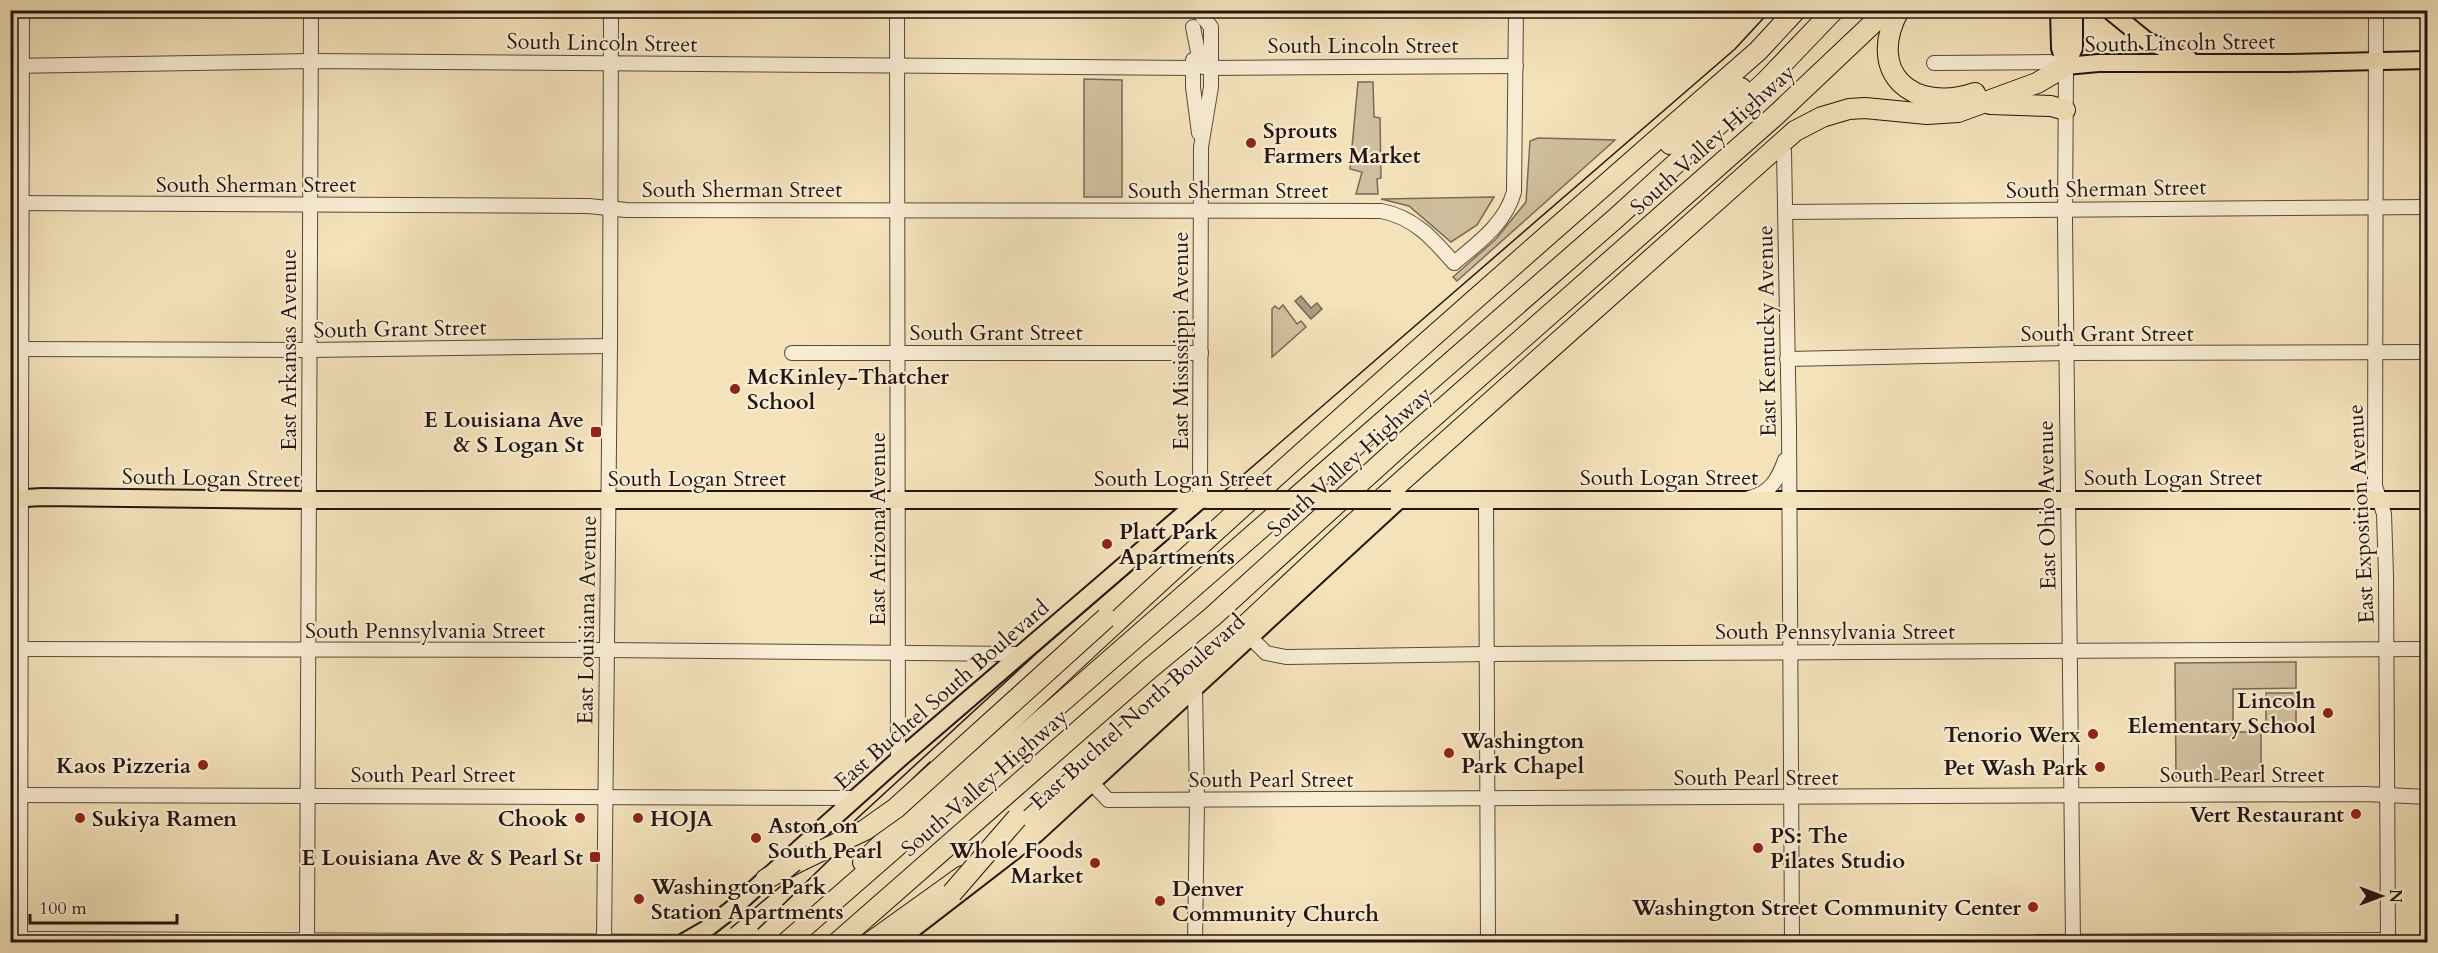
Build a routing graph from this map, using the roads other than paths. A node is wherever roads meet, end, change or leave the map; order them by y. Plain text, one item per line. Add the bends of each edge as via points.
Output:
1 (22, 10) edge
2 (311, 10) edge
3 (611, 10) edge
4 (897, 10) edge
5 (1516, 10) edge
6 (1796, 10) edge
7 (1828, 10) edge
8 (1834, 10) edge
9 (1887, 10) edge
10 (1899, 10) edge
11 (2059, 10) edge
12 (2074, 10) edge
13 (2109, 10) edge
14 (2376, 10) edge
15 (1199, 18) edge
16 (2376, 59) junction
17 (2427, 60) edge
18 (311, 61) junction
19 (2198, 62) junction
20 (1934, 63) dead end
21 (611, 64) junction
22 (1516, 66) junction
23 (2066, 66) junction
24 (16, 67) edge
25 (897, 67) junction
26 (1193, 68) junction
27 (1210, 68) junction
28 (1978, 104) junction
29 (2065, 110) junction
30 (1202, 147) junction
31 (1784, 152) dead end
32 (16, 203) edge
33 (310, 205) junction
34 (2374, 207) junction
35 (2427, 207) edge
36 (610, 208) junction
37 (2065, 209) junction
38 (897, 211) junction
39 (1201, 212) junction
40 (1785, 212) junction
41 (1526, 255) junction
42 (610, 346) junction
43 (16, 349) edge
44 (309, 350) junction
45 (1201, 352) junction
46 (2375, 352) junction
47 (2427, 352) edge
48 (792, 353) dead end
49 (898, 353) junction
50 (2067, 353) junction
51 (1787, 359) junction
52 (1397, 449) junction
53 (1789, 450) junction
54 (1278, 475) junction
55 (16, 499) edge
56 (1745, 499) junction
57 (1789, 499) junction
58 (2068, 499) junction
59 (309, 500) junction
60 (609, 500) junction
61 (1204, 500) junction
62 (1395, 500) junction
63 (2379, 500) junction
64 (2427, 500) edge
65 (898, 501) junction
66 (1486, 501) junction
67 (1251, 638) junction
68 (16, 649) edge
69 (606, 650) junction
70 (2387, 650) junction
71 (2427, 650) edge
72 (308, 651) junction
73 (2070, 651) junction
74 (898, 652) junction
75 (1790, 652) junction
76 (1019, 654) junction
77 (1486, 654) junction
78 (1195, 688) junction
79 (898, 760) junction
80 (1092, 783) junction
81 (15, 795) edge
82 (308, 795) junction
83 (606, 796) junction
84 (2072, 796) junction
85 (2387, 796) junction
86 (2427, 797) edge
87 (856, 798) junction
88 (1791, 798) junction
89 (1487, 799) junction
90 (1197, 800) junction
91 (766, 879) junction
92 (937, 909) junction
93 (17, 941) edge
94 (307, 941) edge
95 (604, 942) edge
96 (684, 942) edge
97 (705, 942) edge
98 (780, 942) edge
99 (787, 942) edge
100 (838, 942) edge
101 (871, 942) edge
102 (896, 942) edge
103 (1195, 942) edge
104 (1488, 942) edge
105 (1792, 942) edge
106 (2037, 942) edge
107 (2073, 942) edge
108 (2389, 942) edge

1 - 24 street
2 - 18 street, East Arkansas Avenue
3 - 21 street, East Louisiana Avenue
4 - 25 street, East Arizona Avenue
5 - 22 street
6 - 41 highway via 1758,51
7 - 41 highway via 1706,117
8 - 99 highway, South Valley Highway via 1765,82 1625,210
9 - 52 highway, South Valley Highway via 1660,218
10 - 23 highway via 1887,48 1891,69 1917,94 1941,100 1966,96 2040,69
11 - 23 main road, East Ohio Avenue via 2060,48
12 - 23 main road, East Ohio Avenue via 2074,44
13 - 19 main road via 2147,41
14 - 16 street, East Exposition Avenue
15 - 26 street, East Mississippi Avenue
15 - 27 street, East Mississippi Avenue via 1211,27
16 - 17 main road, South Lincoln Street
16 - 19 main road, South Lincoln Street
16 - 34 street, East Exposition Avenue
18 - 21 street, South Lincoln Street
18 - 24 street, South Lincoln Street
18 - 33 street, East Arkansas Avenue
19 - 23 main road, South Lincoln Street
20 - 23 street, South Lincoln Street via 2050,62
21 - 25 street, South Lincoln Street
21 - 36 street, East Louisiana Avenue
22 - 27 street, South Lincoln Street
22 - 39 street, South Sherman Street via 1511,204 1492,231 1454,263 1417,225 1390,213
23 - 28 highway via 2037,82
23 - 29 street, East Ohio Avenue
24 - 32 street
25 - 26 street, South Lincoln Street
25 - 38 street, East Arizona Avenue
26 - 30 street, East Mississippi Avenue
27 - 30 street, East Mississippi Avenue
28 - 29 highway
28 - 101 highway via 1940,114 1849,109 1795,130 1349,528 1025,826 965,875
29 - 37 street, East Ohio Avenue
30 - 39 street, East Mississippi Avenue
31 - 40 street, East Kentucky Avenue
32 - 33 street, South Sherman Street
32 - 43 street
33 - 36 street, South Sherman Street
33 - 44 street, East Arkansas Avenue
34 - 35 street, South Sherman Street
34 - 37 street, South Sherman Street
34 - 46 street, East Exposition Avenue
36 - 38 street, South Sherman Street
36 - 42 street, East Louisiana Avenue
37 - 40 street, South Sherman Street
37 - 50 street, East Ohio Avenue
38 - 39 street, South Sherman Street
38 - 49 street, East Arizona Avenue
39 - 45 street, East Mississippi Avenue
40 - 51 street, East Kentucky Avenue
41 - 54 highway
42 - 44 street, South Grant Street
42 - 60 street, East Louisiana Avenue
43 - 44 street, South Grant Street
43 - 55 street
44 - 59 street, East Arkansas Avenue
45 - 49 street, South Grant Street
45 - 61 street, East Mississippi Avenue
46 - 47 street, South Grant Street
46 - 50 street, South Grant Street
46 - 63 street, East Exposition Avenue via 2375,486
48 - 49 street, South Grant Street
49 - 65 street, East Arizona Avenue
50 - 51 street, South Grant Street
50 - 58 street, East Ohio Avenue
51 - 53 street, East Kentucky Avenue
52 - 92 highway, bridge via 1384,478 1017,818
52 - 100 highway, South Valley Highway via 1212,617
53 - 56 street via 1772,487
53 - 57 street, East Kentucky Avenue
54 - 91 highway, bridge via 1106,618 896,808 865,830
54 - 98 highway via 1035,696
55 - 59 main road, South Logan Street
55 - 68 street
56 - 57 main road, South Logan Street
56 - 66 main road, South Logan Street
57 - 58 main road, South Logan Street
57 - 75 street, East Kentucky Avenue
58 - 63 main road, South Logan Street
58 - 73 street, East Ohio Avenue
59 - 60 main road, South Logan Street
59 - 72 street, East Arkansas Avenue
60 - 65 main road, South Logan Street
60 - 69 street, East Louisiana Avenue
61 - 62 main road, South Logan Street, bridge
61 - 65 main road, South Logan Street
61 - 76 main road, East Buchtel South Boulevard
62 - 66 main road, South Logan Street
62 - 67 main road, East Buchtel North Boulevard
63 - 64 main road, South Logan Street
63 - 70 street, East Exposition Avenue via 2384,514
65 - 74 street, East Arizona Avenue
66 - 77 street
67 - 77 street, South Pennsylvania Street via 1266,653 1278,657
67 - 78 main road, East Buchtel North Boulevard
68 - 72 street, South Pennsylvania Street
68 - 81 street
69 - 72 street, South Pennsylvania Street
69 - 74 street, South Pennsylvania Street
69 - 83 street, East Louisiana Avenue
70 - 71 street, South Pennsylvania Street
70 - 73 street, South Pennsylvania Street
70 - 85 street, East Exposition Avenue
72 - 82 street, East Arkansas Avenue
73 - 75 street, South Pennsylvania Street
73 - 84 street, East Ohio Avenue
74 - 76 street, South Pennsylvania Street
74 - 79 street, East Arizona Avenue
75 - 77 street, South Pennsylvania Street
75 - 88 street, East Kentucky Avenue
76 - 79 main road, East Buchtel South Boulevard
77 - 89 street
78 - 80 main road, East Buchtel North Boulevard
78 - 90 street
79 - 87 main road, East Buchtel South Boulevard
80 - 90 street, South Pearl Street via 1108,800
80 - 92 main road, East Buchtel North Boulevard via 1036,834
81 - 82 street, South Pearl Street
81 - 93 street
82 - 83 street, South Pearl Street
82 - 94 street, East Arkansas Avenue
83 - 87 street, South Pearl Street
83 - 95 street, East Louisiana Avenue
84 - 85 street, South Pearl Street
84 - 88 street, South Pearl Street
84 - 107 street, East Ohio Avenue
85 - 86 street, South Pearl Street
85 - 108 street, East Exposition Avenue
87 - 91 main road, East Buchtel South Boulevard
88 - 89 street, South Pearl Street
88 - 105 street, East Kentucky Avenue
89 - 90 street, South Pearl Street
89 - 104 street
90 - 103 street
91 - 96 main road, East Buchtel South Boulevard via 716,922
92 - 102 main road, East Buchtel North Boulevard
93 - 94 street
94 - 95 street
95 - 96 street
96 - 97 street
106 - 107 street
107 - 108 street

